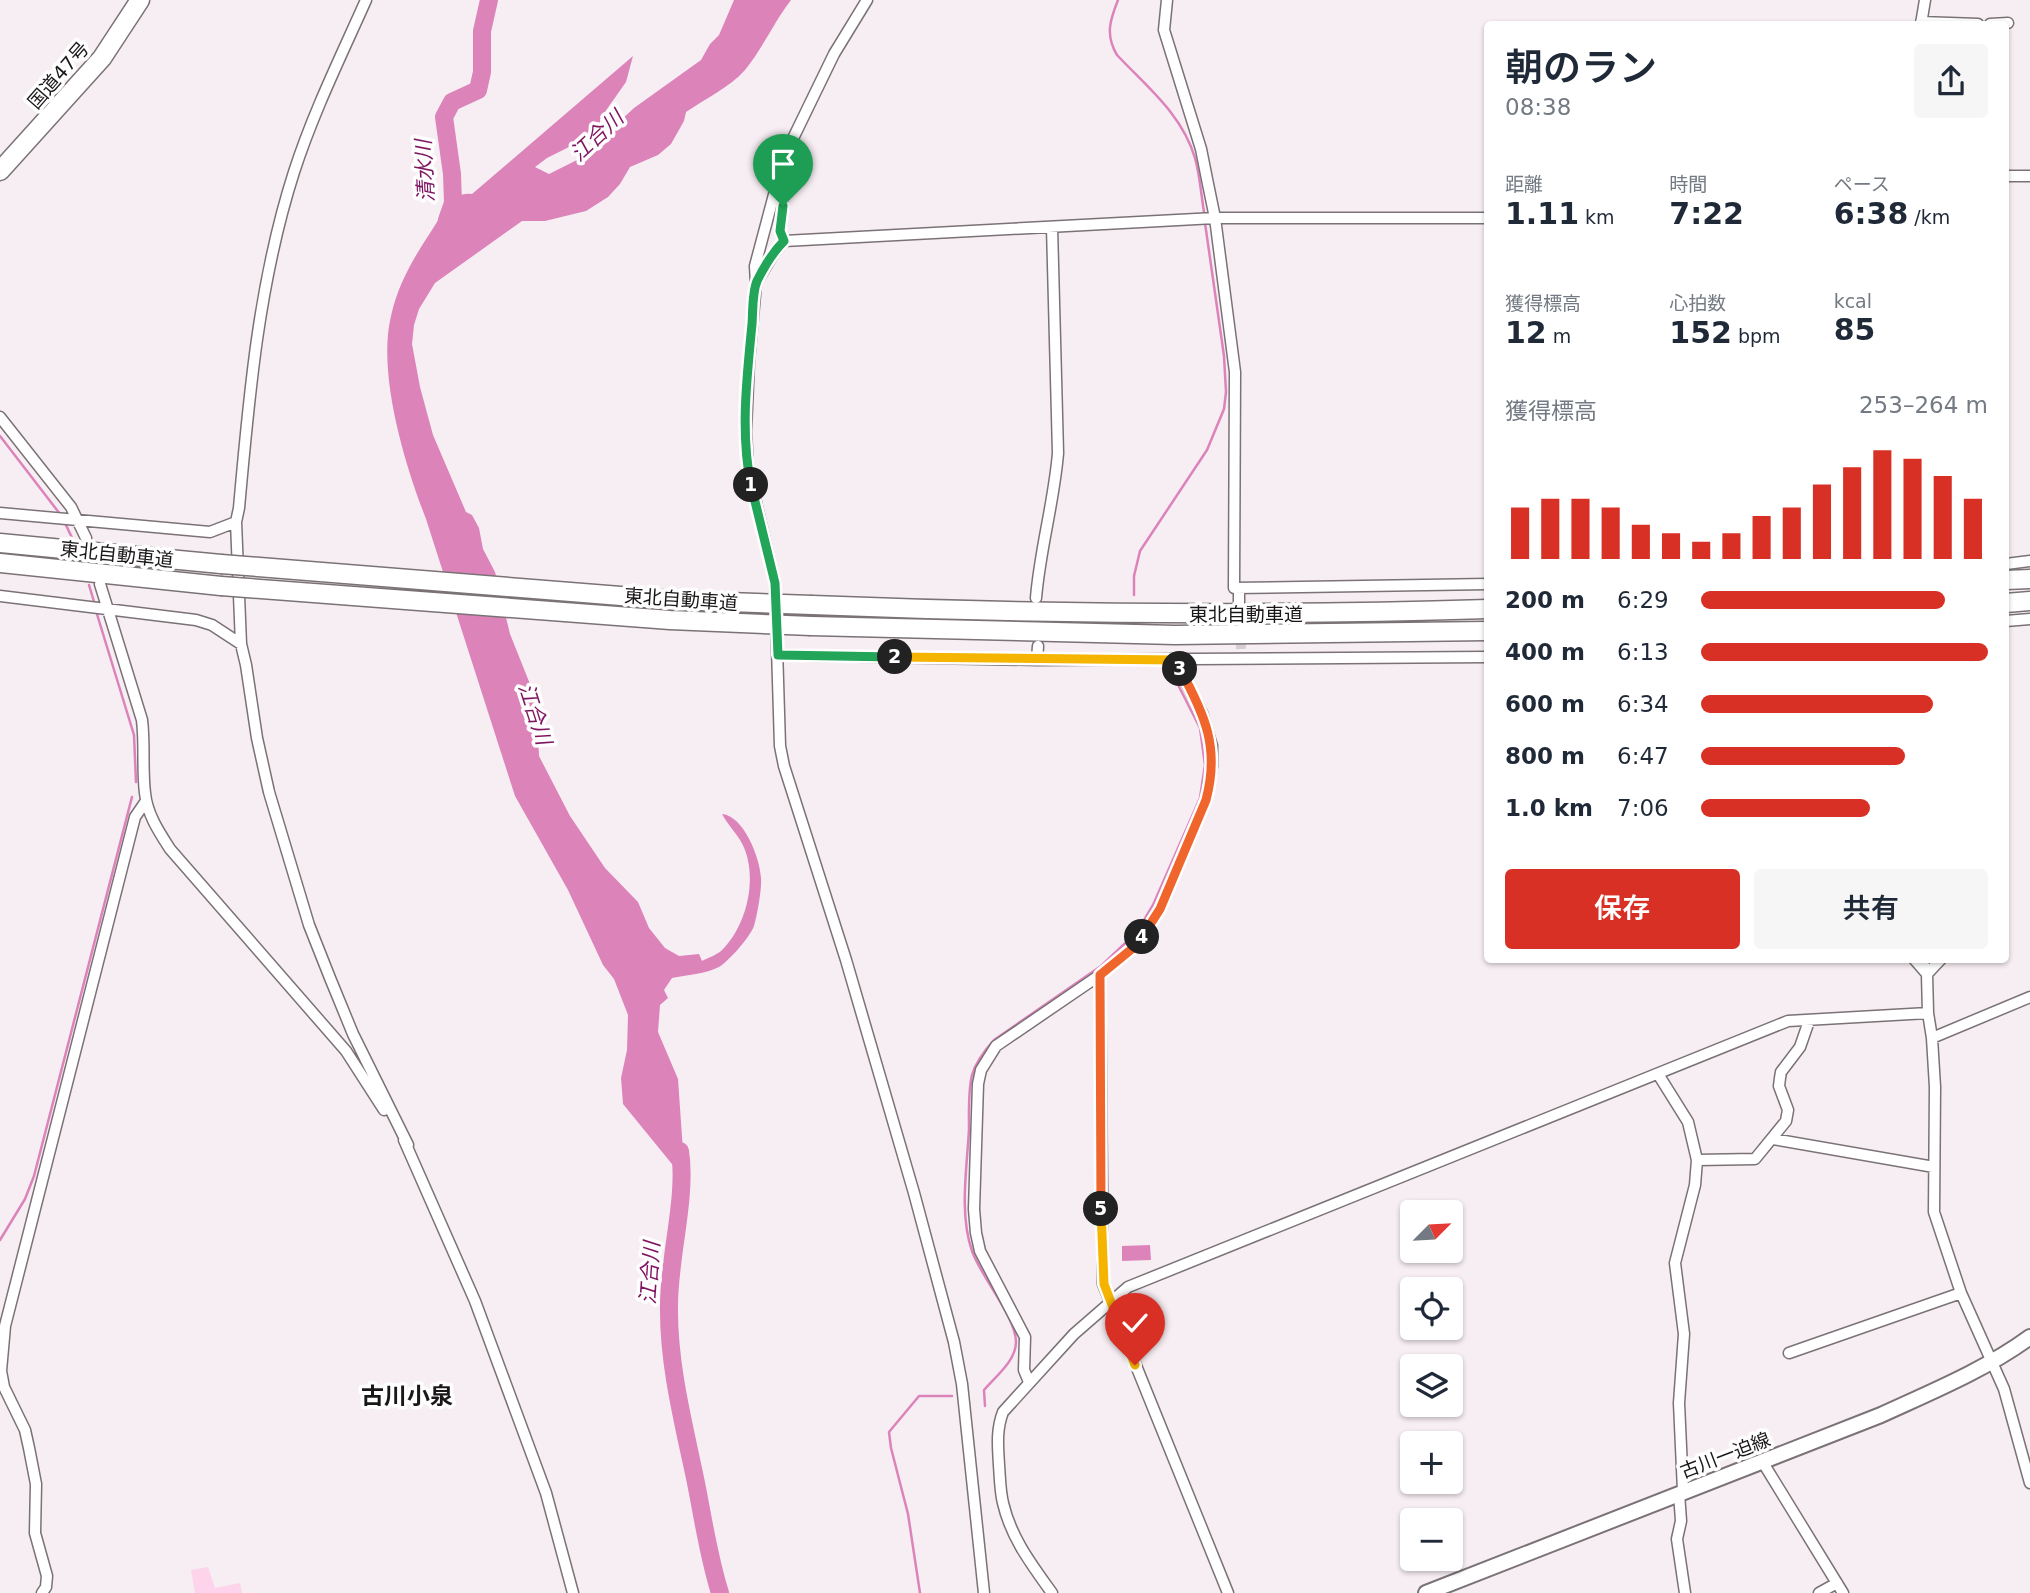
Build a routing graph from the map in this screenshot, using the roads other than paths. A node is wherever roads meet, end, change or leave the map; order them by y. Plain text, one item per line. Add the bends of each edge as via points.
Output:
1 (140, 0) edge
2 (366, 0) edge
3 (867, 0) edge
4 (1167, 0) edge
5 (1925, 0) edge
6 (1921, 21) edge
7 (0, 171) edge
8 (2009, 176) edge
9 (2030, 176) edge
10 (776, 188) junction
11 (1215, 218) junction
12 (1484, 218) edge
13 (1052, 227) junction
14 (784, 241) junction
15 (756, 284) junction
16 (0, 416) edge
17 (0, 513) edge
18 (78, 521) junction
19 (236, 522) junction
20 (86, 538) dead end
21 (0, 543) edge
22 (2030, 561) edge
23 (0, 564) edge
24 (2009, 564) edge
25 (2030, 579) edge
26 (2009, 580) edge
27 (100, 584) dead end
28 (1484, 584) edge
29 (1239, 588) junction
30 (0, 596) edge
31 (1036, 598) dead end
32 (2030, 601) edge
33 (2009, 603) edge
34 (1239, 604) tunnel mouth
35 (99, 607) junction
36 (1484, 609) edge
37 (2030, 619) edge
38 (2009, 621) edge
39 (1484, 631) edge
40 (241, 644) junction
41 (1038, 646) dead end
42 (778, 655) junction
43 (1484, 657) edge
44 (1037, 660) junction
45 (1175, 660) junction
46 (146, 801) junction
47 (1917, 963) edge
48 (1924, 963) edge
49 (1937, 963) edge
50 (1927, 974) junction
51 (1100, 975) junction
52 (2030, 997) edge
53 (1927, 1013) junction
54 (1809, 1020) junction
55 (1932, 1038) junction
56 (1658, 1074) junction
57 (1773, 1139) junction
58 (408, 1145) junction
59 (1697, 1160) junction
60 (1934, 1167) junction
61 (1961, 1293) junction
62 (1109, 1302) junction
63 (2030, 1337) edge
64 (1789, 1353) dead end
65 (1992, 1361) junction
66 (1029, 1382) junction
67 (1762, 1461) junction
68 (2030, 1483) edge
69 (1681, 1492) junction
70 (1840, 1588) edge
71 (45, 1591) edge
72 (573, 1593) edge
73 (984, 1593) edge
74 (1052, 1593) edge
75 (1228, 1593) edge
76 (1426, 1593) edge
77 (1685, 1593) edge
78 (1819, 1593) edge

1 - 7 highway, 国道47号 via 102,58
2 - 19 street via 310,128 280,217 254,350
3 - 10 street via 818,85 784,157
4 - 11 street via 1164,30 1201,149
5 - 6 street
8 - 9 street
10 - 14 street via 783,206 780,231
10 - 15 street via 755,266
11 - 12 street
11 - 13 street
11 - 29 street via 1236,372 1234,588
13 - 14 street
13 - 31 street via 1058,453
14 - 15 street
15 - 42 street via 749,361 748,469 775,583
16 - 18 street
17 - 18 street
18 - 19 street via 210,532
18 - 20 street
19 - 40 street
21 - 36 highway, 東北自動車道, bridge via 671,600 1174,614
22 - 24 street
23 - 39 highway, 東北自動車道, bridge via 221,586 670,620 1175,635
25 - 26 highway
27 - 35 street
28 - 29 street
29 - 34 street
30 - 35 street
32 - 33 highway
35 - 40 street via 196,620
35 - 46 street via 142,720
37 - 38 street
40 - 58 street via 269,792 309,925 353,1034
41 - 44 street
42 - 44 street
42 - 73 street via 784,766 846,960 954,1342
43 - 45 street via 1242,654
44 - 45 street
45 - 51 street via 1208,730 1211,782 1160,909 1133,948
46 - 58 street via 170,849 346,1051
46 - 71 street via 135,817 5,1326 1,1371 29,1448 36,1484 35,1533 47,1576
47 - 50 street
48 - 50 street
49 - 50 street
50 - 53 street
51 - 62 street via 1102,1272
51 - 66 street via 996,1046 978,1084 976,1233 980,1251 1025,1337 1024,1370
52 - 55 street
53 - 54 street
53 - 55 street
54 - 56 street via 1788,1021
54 - 57 street via 1800,1047 1781,1072 1779,1086 1788,1110
55 - 60 street
56 - 59 street via 1688,1122
56 - 62 street via 1128,1287
57 - 59 street via 1755,1159
57 - 60 street
58 - 72 street via 475,1301 546,1493
59 - 69 street via 1675,1263 1684,1334 1679,1403
60 - 61 street via 1934,1212
61 - 64 street
61 - 65 street
62 - 66 street
62 - 75 street
63 - 65 main road, 古川一迫線
65 - 67 main road, 古川一迫線 via 1881,1415
65 - 68 street
66 - 74 street via 999,1422 1002,1501 1010,1528
67 - 69 main road, 古川一迫線
67 - 70 street
69 - 76 main road, 古川一迫線
69 - 77 street via 1677,1539
70 - 78 street

